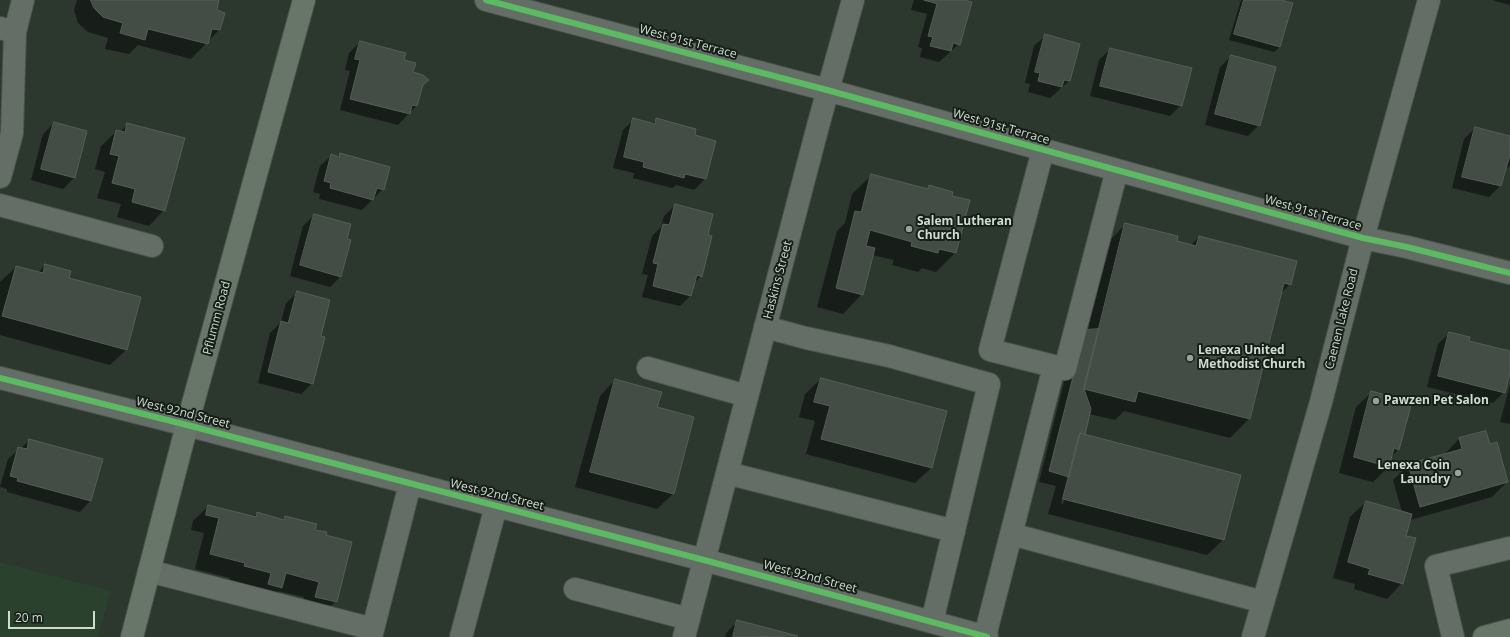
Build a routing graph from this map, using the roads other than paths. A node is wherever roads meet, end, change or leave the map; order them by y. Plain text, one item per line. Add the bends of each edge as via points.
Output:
1 (24, 0) edge
2 (304, 0) edge
3 (486, 0) edge
4 (853, 0) edge
5 (1429, 0) edge
6 (7, 30) edge
7 (828, 90) junction
8 (1043, 150) junction
9 (1117, 170) junction
10 (0, 178) edge
11 (0, 205) edge
12 (1363, 238) junction
13 (152, 246) dead end
14 (1510, 274) edge
15 (765, 327) junction
16 (1054, 367) junction
17 (648, 368) dead end
18 (0, 378) edge
19 (747, 396) junction
20 (187, 425) junction
21 (727, 473) junction
22 (410, 484) junction
23 (496, 506) junction
24 (954, 531) junction
25 (1011, 534) junction
26 (1510, 548) edge
27 (704, 560) junction
28 (149, 571) junction
29 (575, 589) dead end
30 (1263, 602) junction
31 (932, 622) junction
32 (687, 628) edge
33 (1510, 630) edge
34 (372, 633) edge
35 (132, 637) edge
36 (461, 637) edge
37 (986, 637) edge
38 (1253, 637) edge
39 (1454, 637) edge
40 (1484, 637) edge

1 - 6 street
2 - 20 main road, Pflumm Road
3 - 7 street, West 91st Terrace
4 - 7 street, Haskins Street
5 - 12 street, Caenen Lake Road
6 - 10 street via 12,133
7 - 8 street, West 91st Terrace
7 - 15 street, Haskins Street
8 - 9 street, West 91st Terrace
8 - 16 street via 990,350
9 - 12 street, West 91st Terrace
9 - 16 street via 1065,369
11 - 13 street
12 - 14 street, West 91st Terrace
12 - 30 street, Caenen Lake Road via 1321,402
15 - 19 street, Haskins Street
15 - 24 street via 889,356 989,384
16 - 25 street
17 - 19 street
18 - 20 street, West 92nd Street
19 - 21 street, Haskins Street
20 - 22 street, West 92nd Street
20 - 28 main road, Pflumm Road
21 - 24 street
21 - 27 street, Haskins Street
22 - 23 street, West 92nd Street
22 - 34 street
23 - 27 street, West 92nd Street
23 - 36 street
24 - 31 street
25 - 30 street
25 - 37 street
26 - 39 street via 1436,566
27 - 31 street, West 92nd Street
27 - 32 street, Haskins Street
28 - 34 street
28 - 35 main road, Pflumm Road
29 - 32 street
30 - 38 street, Caenen Lake Road
31 - 37 street, West 92nd Street
33 - 40 main road

